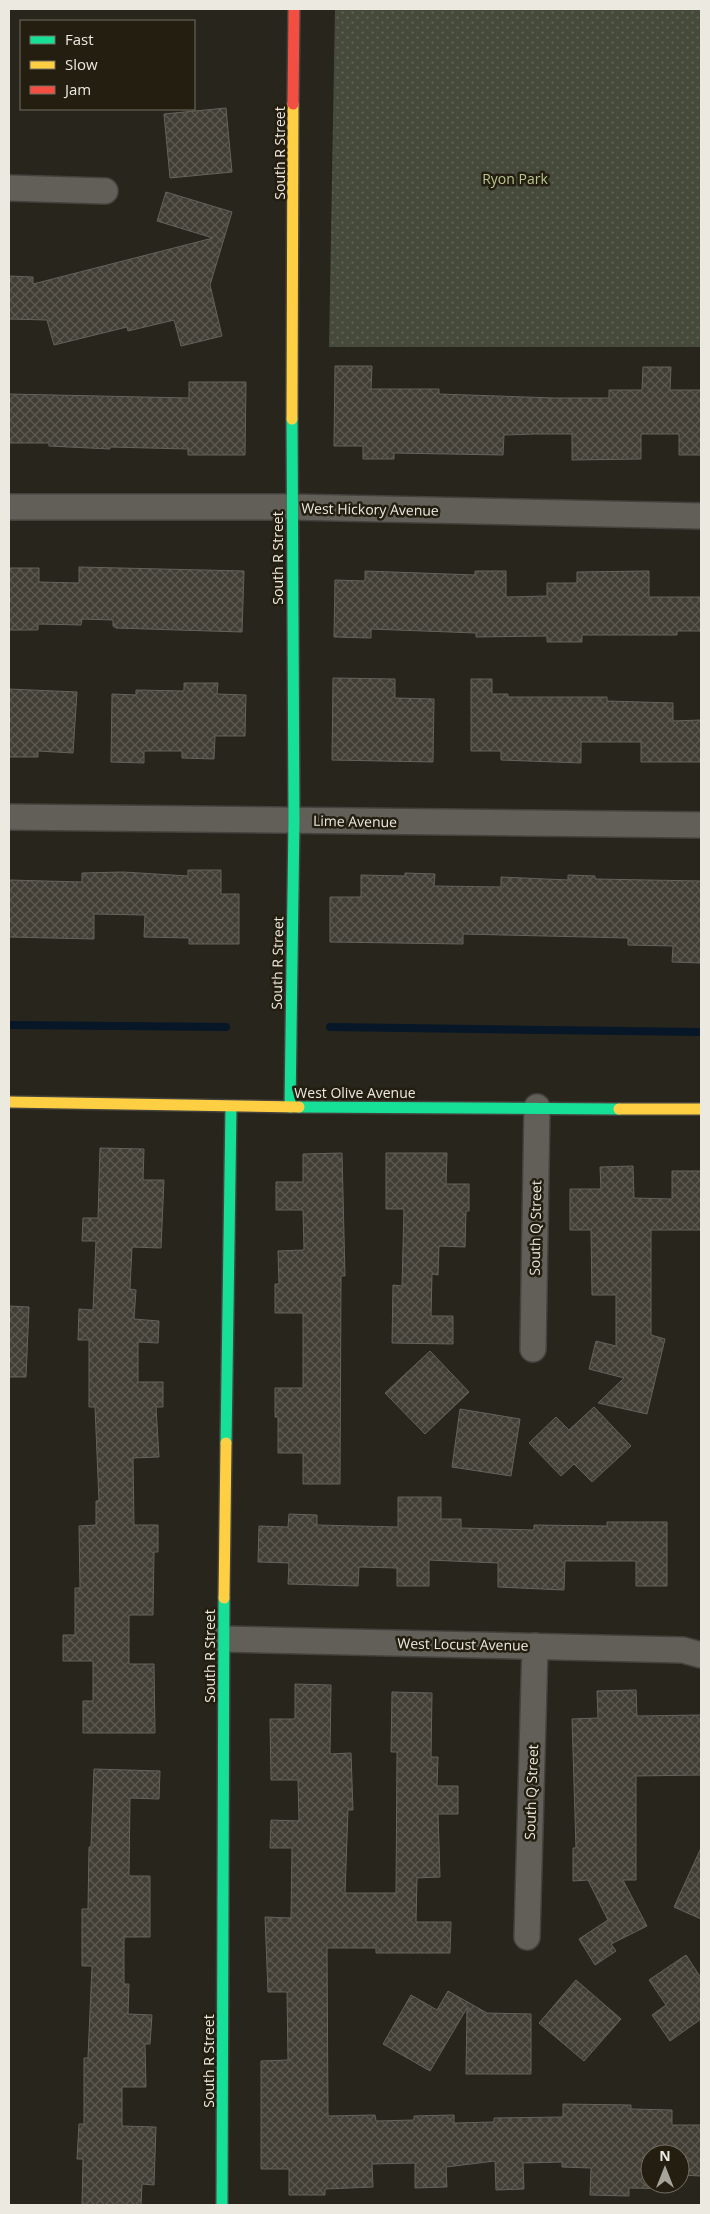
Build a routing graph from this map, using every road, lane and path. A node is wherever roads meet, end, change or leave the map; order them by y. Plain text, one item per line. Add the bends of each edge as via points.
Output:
1 (294, 9) edge
2 (9, 188) edge
3 (105, 191) dead end
4 (9, 507) edge
5 (291, 507) junction
6 (701, 516) edge
7 (9, 817) edge
8 (294, 820) junction
9 (701, 825) edge
10 (9, 1102) edge
11 (231, 1107) junction
12 (290, 1107) junction
13 (537, 1107) junction
14 (701, 1109) edge
15 (533, 1349) dead end
16 (223, 1639) junction
17 (535, 1646) junction
18 (701, 1655) edge
19 (527, 1937) dead end
20 (222, 2205) edge

1 - 5 street, South R Street
2 - 3 street
4 - 5 street, West Hickory Avenue
5 - 6 street, West Hickory Avenue
5 - 8 street, South R Street
7 - 8 street, Lime Avenue
8 - 9 street, Lime Avenue
8 - 12 street, South R Street
10 - 11 street, West Olive Avenue
11 - 12 street, West Olive Avenue
11 - 16 street, South R Street
12 - 13 street, West Olive Avenue
13 - 14 street, West Olive Avenue
13 - 15 street, South Q Street
16 - 17 street, West Locust Avenue
16 - 20 street, South R Street
17 - 18 street, West Locust Avenue via 683,1650
17 - 19 street, South Q Street

